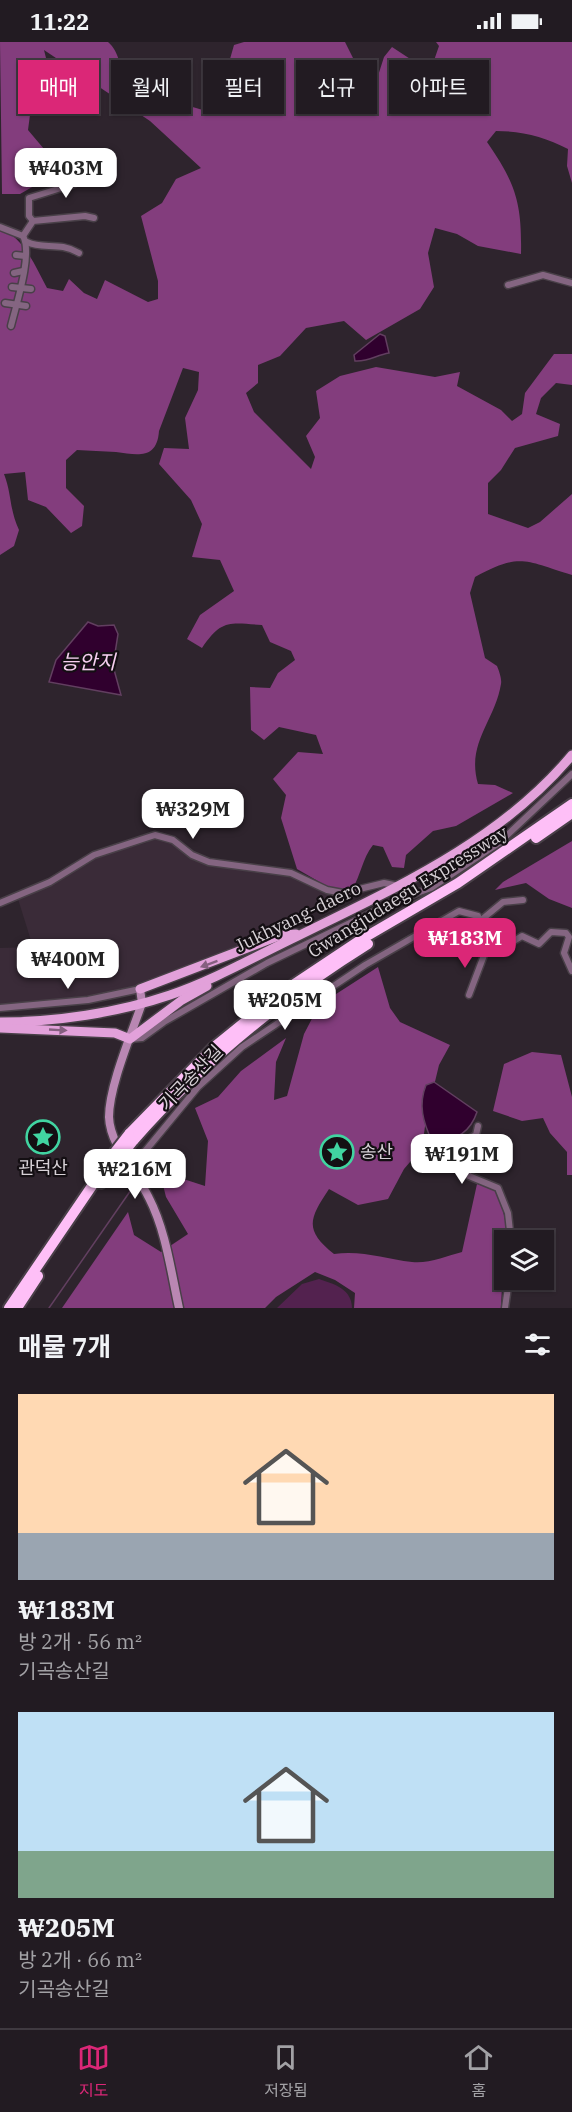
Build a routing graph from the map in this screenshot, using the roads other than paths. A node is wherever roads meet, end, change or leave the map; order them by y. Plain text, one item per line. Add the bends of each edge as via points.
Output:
1 (75, 177) dead end
2 (94, 218) dead end
3 (33, 221) junction
4 (0, 227) edge
5 (25, 239) junction
6 (79, 253) dead end
7 (16, 255) dead end
8 (26, 256) junction
9 (23, 271) junction
10 (14, 273) dead end
11 (572, 283) edge
12 (508, 285) dead end
13 (20, 286) junction
14 (12, 287) dead end
15 (31, 289) dead end
16 (6, 303) dead end
17 (17, 303) junction
18 (26, 306) dead end
19 (11, 326) dead end
20 (572, 755) edge
21 (572, 774) edge
22 (572, 804) edge
23 (572, 813) edge
24 (400, 886) junction
25 (523, 900) dead end
26 (0, 903) edge
27 (480, 921) junction
28 (304, 933) junction
29 (486, 950) junction
30 (266, 951) junction
31 (572, 970) edge
32 (140, 989) junction
33 (470, 995) dead end
34 (142, 1003) junction
35 (0, 1008) edge
36 (0, 1022) edge
37 (0, 1028) edge
38 (129, 1039) junction
39 (478, 1126) dead end
40 (131, 1138) junction
41 (116, 1156) junction
42 (132, 1167) junction
43 (510, 1230) edge
44 (508, 1290) edge
45 (9, 1308) edge
46 (17, 1308) edge
47 (179, 1308) edge
48 (506, 1308) edge

1 - 3 street via 74,184 29,198 29,216
2 - 3 street
3 - 5 street
4 - 5 street
5 - 6 street via 33,245 57,244
5 - 8 street
7 - 8 street
8 - 9 street
9 - 10 street
9 - 13 street
11 - 12 street via 543,275
13 - 14 street
13 - 15 street
13 - 17 street
16 - 17 street
17 - 18 street
17 - 19 street
20 - 24 main road, Jukhyang-daero via 518,809 468,847
21 - 38 street via 499,843 431,888 327,933 212,994 142,1038
22 - 40 highway, Gwangjudaegu Expressway via 458,883 362,939 278,995 213,1047
23 - 40 highway, Gwangjudaegu Expressway via 281,1002 184,1085
24 - 26 street via 384,883 343,893 327,890 291,873 209,862 165,836 155,835 94,855 50,882
24 - 28 main road, Jukhyang-daero
25 - 27 street via 503,902
27 - 29 street
27 - 42 street, 기곡송산길 via 474,913 459,911 266,1029 204,1080
28 - 30 main road, Jukhyang-daero
28 -> 32 main road via 281,935
29 - 31 street via 522,936 539,944 558,931 569,937 564,953
29 - 33 street
30 - 34 main road, Jukhyang-daero via 199,984
30 - 38 main road via 237,972 182,1000
32 - 34 street
32 - 35 street via 88,1000
34 - 36 main road, Jukhyang-daero via 71,1017
34 - 38 street
37 -> 38 main road via 115,1033
38 - 42 street via 109,1118 114,1136
39 - 43 street via 476,1135 460,1143 459,1154 469,1176 498,1188
40 - 41 highway, Gwangjudaegu Expressway, bridge
41 - 45 highway, Gwangjudaegu Expressway
41 - 46 highway, Gwangjudaegu Expressway
42 - 47 street via 160,1229
44 - 48 street

